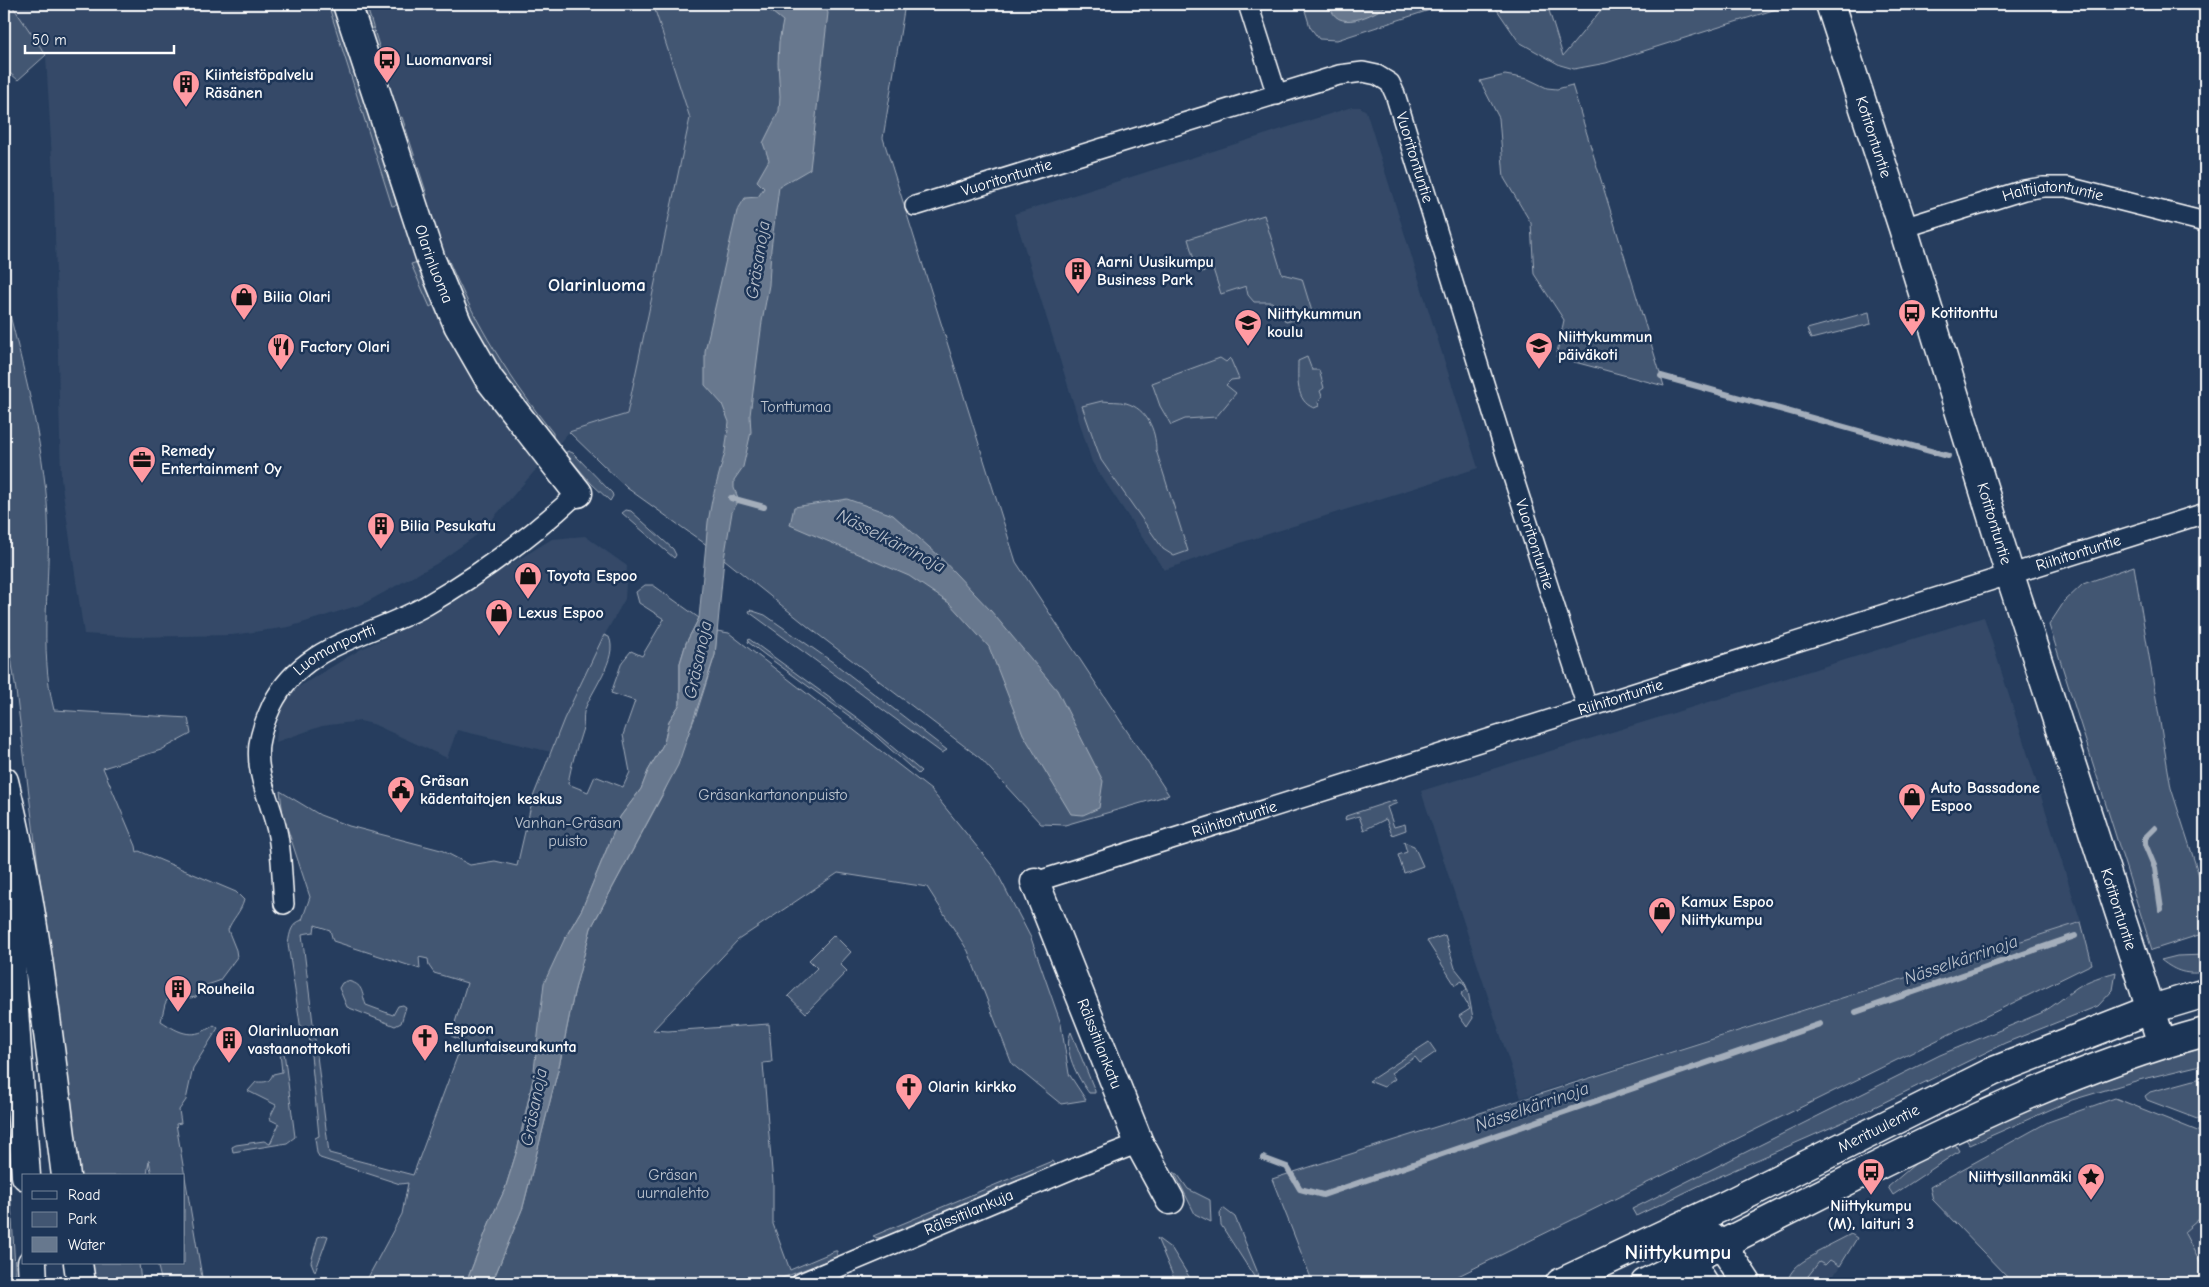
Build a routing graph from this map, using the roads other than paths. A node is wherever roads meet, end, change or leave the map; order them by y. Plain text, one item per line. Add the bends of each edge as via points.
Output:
1 (347, 4) edge
2 (1248, 4) edge
3 (1830, 4) edge
4 (1277, 95) junction
5 (915, 206) dead end
6 (2205, 222) edge
7 (1903, 228) junction
8 (578, 493) joint
9 (2205, 512) edge
10 (2010, 575) junction
11 (1587, 707) junction
12 (4, 781) edge
13 (4, 871) edge
14 (1035, 882) joint
15 (284, 904) dead end
16 (2205, 993) edge
17 (2152, 1009) junction
18 (2205, 1032) edge
19 (2162, 1044) junction
20 (1139, 1143) junction
21 (26, 1174) edge
22 (66, 1174) edge
23 (1170, 1200) dead end
24 (1691, 1222) junction
25 (1722, 1245) junction
26 (32, 1264) edge
27 (78, 1264) edge
28 (1697, 1272) edge
29 (33, 1283) edge
30 (81, 1283) edge
31 (801, 1283) edge
32 (1560, 1283) edge
33 (1646, 1283) edge
34 (1747, 1283) edge

1 - 8 main road, Olarinluoma via 431,260 458,325 489,379
2 - 4 street
3 - 7 main road, Kotitontuntie
4 - 5 street, Vuoritontuntie
4 - 11 street, Vuoritontuntie via 1339,75 1363,72 1377,75 1390,83
6 - 7 street, Haltijatontuntie via 2067,187 2043,187
7 - 10 main road, Kotitontuntie
8 - 15 street, Luomanportti via 549,519 427,606 333,646 309,660 278,692 265,720 259,745 263,789 278,835
9 - 10 street, Riihitontuntie
10 - 11 street, Riihitontuntie
10 - 17 main road, Kotitontuntie
11 - 14 street, Riihitontuntie
12 - 22 main road via 19,844 40,970
13 - 21 main road
14 - 20 main road, Rälssitilankatu
16 - 17 main road, Merituulentie
17 - 19 main road, Kotitontuntie
17 - 24 main road, Merituulentie via 1994,1071
18 - 19 main road, Merituulentie
19 - 25 main road, Merituulentie via 2037,1091 1926,1142
20 - 23 main road, Rälssitilankatu
20 - 31 street, Rälssitilankuja
24 - 25 main road
24 - 28 main road
24 - 32 main road, Merituulentie
25 - 28 main road, Merituulentie
25 - 34 main road
26 - 29 main road
27 - 30 main road
28 - 33 main road, Merituulentie

